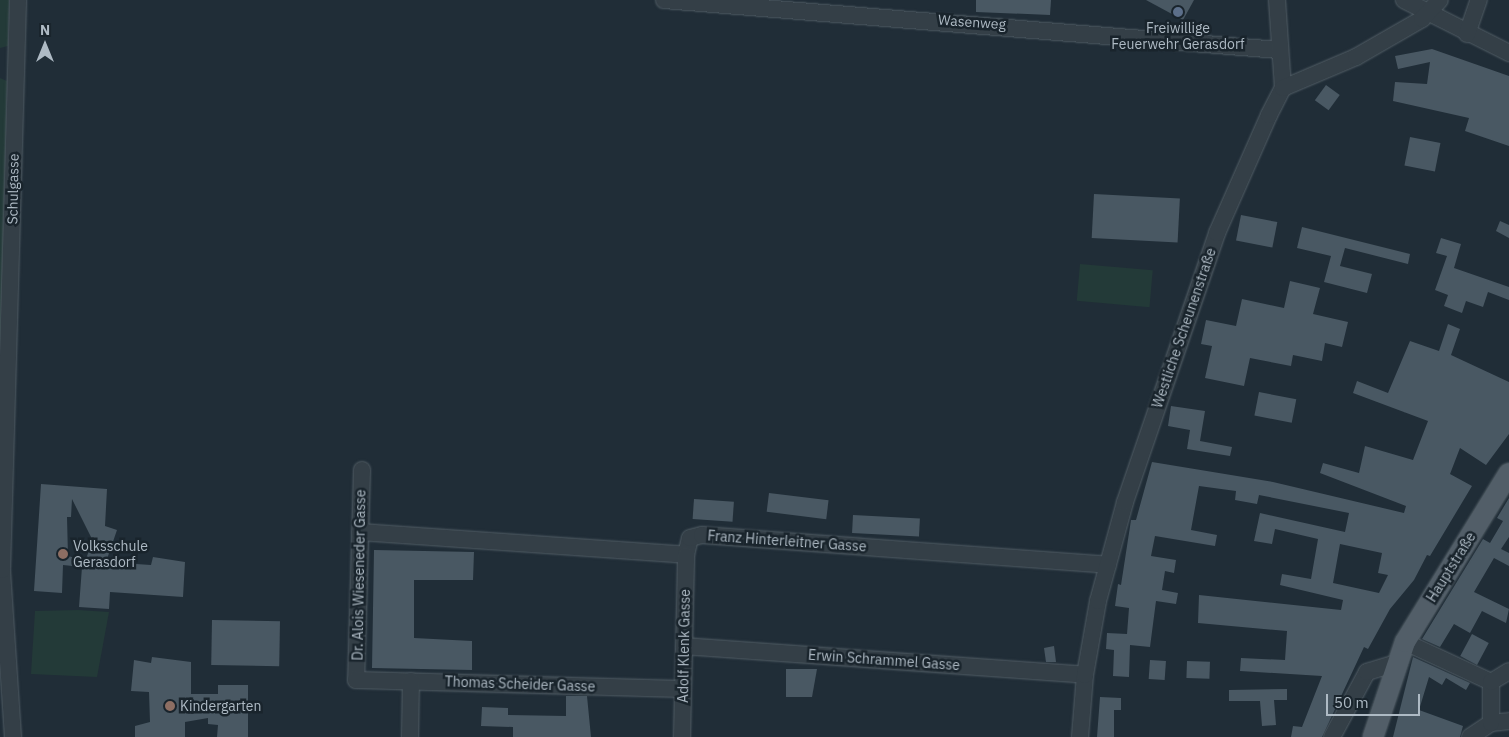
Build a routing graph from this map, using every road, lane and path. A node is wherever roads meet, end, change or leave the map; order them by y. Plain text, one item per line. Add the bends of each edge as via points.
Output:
1 (18, 0) edge
2 (664, 0) edge
3 (1277, 0) edge
4 (1404, 0) edge
5 (1440, 0) edge
6 (1479, 0) edge
7 (1428, 14) junction
8 (1467, 34) junction
9 (1280, 50) junction
10 (1509, 53) edge
11 (1283, 88) junction
12 (362, 470) dead end
13 (1509, 473) edge
14 (2, 531) edge
15 (360, 532) junction
16 (686, 555) junction
17 (1108, 565) junction
18 (1405, 642) junction
19 (684, 646) junction
20 (1397, 663) junction
21 (1509, 671) edge
22 (1085, 675) junction
23 (356, 680) joint
24 (411, 681) junction
25 (1491, 682) junction
26 (683, 689) junction
27 (1509, 721) edge
28 (1490, 723) junction
29 (9, 736) edge
30 (1334, 736) edge
31 (410, 737) edge
32 (682, 737) edge
33 (1080, 737) edge
34 (1373, 737) edge
35 (1470, 737) edge

1 - 14 street, Schulgasse
2 - 9 street, Wasenweg
3 - 9 street
4 - 7 street
5 - 7 street
6 - 8 street
7 - 8 street
7 - 11 street via 1356,57
8 - 10 street
9 - 11 street
11 - 17 street, Westliche Scheunenstraße via 1217,233 1125,502
12 - 15 street, Dr. Alois Wieseneder Gasse
13 - 18 main road, Hauptstraße
14 - 29 street, Schulgasse
15 - 16 street
15 - 23 street, Dr. Alois Wieseneder Gasse
16 - 17 street, Franz Hinterleitner Gasse via 690,538 702,535
16 - 19 street, Adolf Klenk Gasse
17 - 22 street, Westliche Scheunenstraße
18 - 20 main road, Hauptstraße
18 - 25 street
19 - 22 street, Erwin Schrammel Gasse
19 - 26 street, Adolf Klenk Gasse
20 - 30 street via 1367,672
20 - 34 main road, Hauptstraße
21 - 25 street
22 - 33 street, Westliche Scheunenstraße
23 - 24 street, Thomas Scheider Gasse
24 - 26 street, Thomas Scheider Gasse
24 - 31 street
25 - 28 street
26 - 32 street, Adolf Klenk Gasse
27 - 28 street
28 - 35 street

